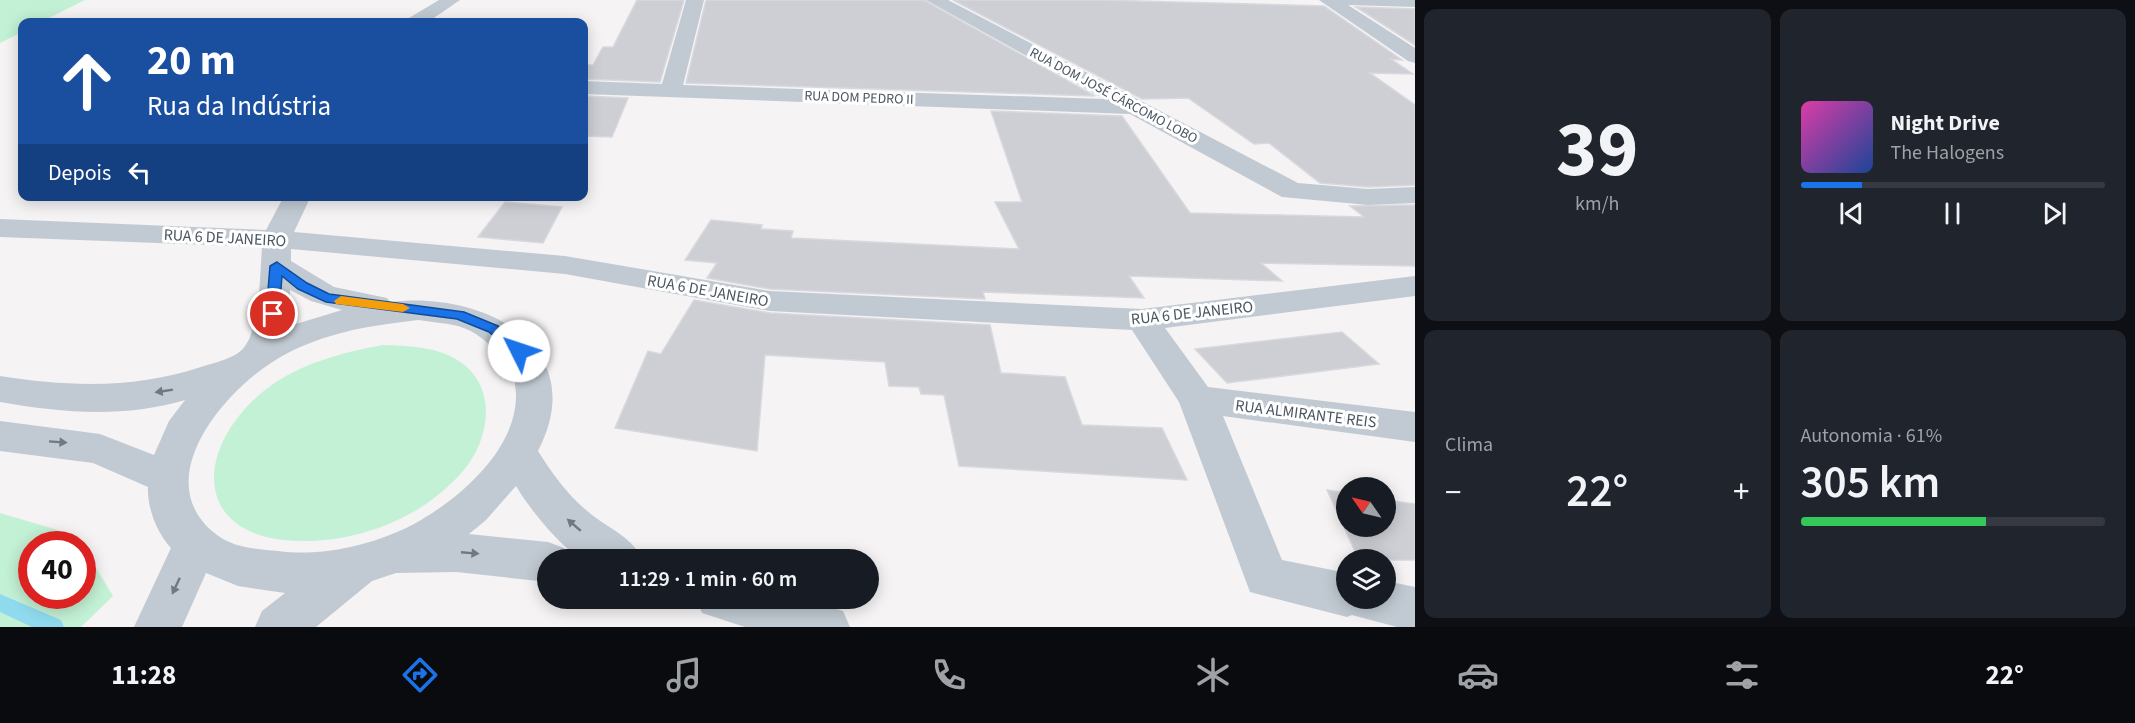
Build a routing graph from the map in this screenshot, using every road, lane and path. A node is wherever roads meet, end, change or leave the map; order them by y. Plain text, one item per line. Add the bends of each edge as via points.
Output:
1 (451, 0) edge
2 (695, 0) edge
3 (935, 0) edge
4 (1328, 0) edge
5 (1340, 0) edge
6 (1415, 2) edge
7 (422, 18) edge
8 (1415, 57) edge
9 (588, 88) edge
10 (671, 90) junction
11 (1135, 107) junction
12 (1415, 195) edge
13 (295, 201) edge
14 (0, 228) edge
15 (277, 252) junction
16 (1415, 286) edge
17 (418, 309) junction
18 (1142, 320) junction
19 (250, 361) junction
20 (0, 389) edge
21 (1197, 399) junction
22 (1415, 427) edge
23 (0, 436) edge
24 (519, 455) junction
25 (166, 477) junction
26 (195, 546) junction
27 (606, 549) edge
28 (374, 561) junction
29 (537, 561) edge
30 (1336, 593) edge
31 (1396, 605) edge
32 (760, 609) edge
33 (1415, 609) edge
34 (158, 627) edge
35 (279, 627) edge
36 (826, 627) edge

1 - 7 street
2 - 10 street
3 - 11 street, RUA DOM JOSÉ CÁRCOMO LOBO
4 - 8 street
5 - 6 street
9 - 10 street, RUA DOM PEDRO II
10 - 11 street, RUA DOM PEDRO II
11 - 12 street, RUA DOM JOSÉ CÁRCOMO LOBO via 1292,191 1368,197
13 - 15 street via 286,215
14 - 15 street, RUA 6 DE JANEIRO
15 - 17 street via 303,286 326,298
15 - 18 street, RUA 6 DE JANEIRO via 565,265 770,301
15 - 19 street via 273,314
16 - 18 street, RUA 6 DE JANEIRO
17 - 19 street via 366,314 313,328
17 - 24 street via 459,315 494,329 519,351 534,380 535,416
18 - 21 street
19 -> 20 street via 171,391 104,399 56,399
19 - 25 street via 212,392 189,418 174,448
21 - 22 street, RUA ALMIRANTE REIS
21 - 30 street via 1266,577
23 -> 25 street via 100,449
27 -> 24 street via 575,527 544,496
24 - 28 street via 489,493 446,528
25 - 26 street via 172,514
26 - 28 street via 225,563 264,572 308,574
26 -> 34 street
28 -> 29 street via 456,552
28 - 35 street
31 - 33 street
32 - 36 street

